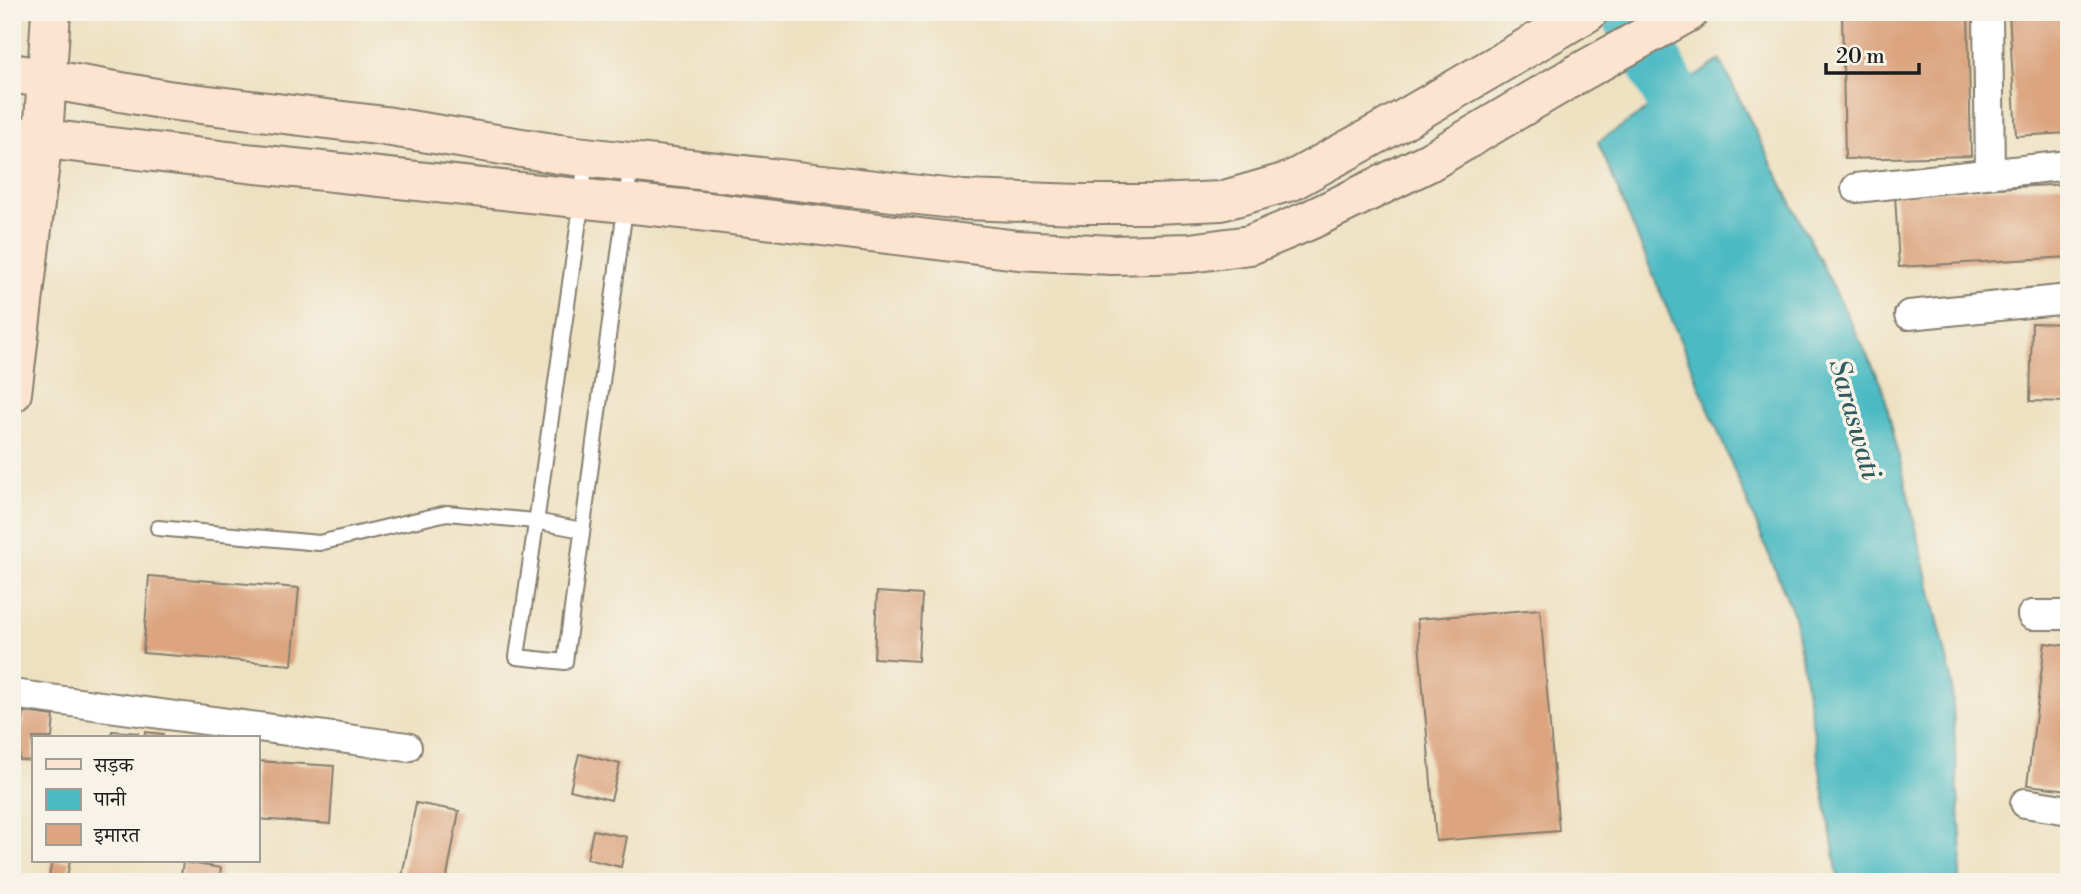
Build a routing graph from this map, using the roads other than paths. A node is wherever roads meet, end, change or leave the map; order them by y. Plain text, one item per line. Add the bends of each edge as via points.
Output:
1 (51, 12) edge
2 (1588, 12) edge
3 (1689, 12) edge
4 (1988, 12) edge
5 (29, 75) edge
6 (27, 136) edge
7 (585, 156) junction
8 (631, 162) junction
9 (2069, 165) edge
10 (1990, 173) junction
11 (1856, 188) dead end
12 (582, 199) junction
13 (625, 203) junction
14 (2069, 299) edge
15 (1909, 315) dead end
16 (12, 393) edge
17 (536, 521) junction
18 (158, 528) dead end
19 (582, 530) junction
20 (2032, 615) dead end
21 (2069, 615) edge
22 (12, 694) edge
23 (407, 747) dead end
24 (2025, 803) dead end
25 (2069, 810) edge

1 - 5 main road
2 - 8 main road via 1291,181 1221,201 1082,204 963,200
3 - 13 main road via 1429,162 1250,245 1190,253 1112,255 1018,250
4 - 10 street
5 - 6 main road
5 - 7 main road via 167,100
6 - 12 main road
6 - 16 main road
7 - 8 main road
7 - 12 lane
8 - 13 lane
9 - 10 street
10 - 11 street
12 - 13 main road
12 - 17 lane
13 - 19 lane
14 - 15 street
17 - 18 lane via 447,513 319,542
17 - 19 lane
17 - 19 lane via 516,657 565,662
20 - 21 street
22 - 23 street
24 - 25 street

